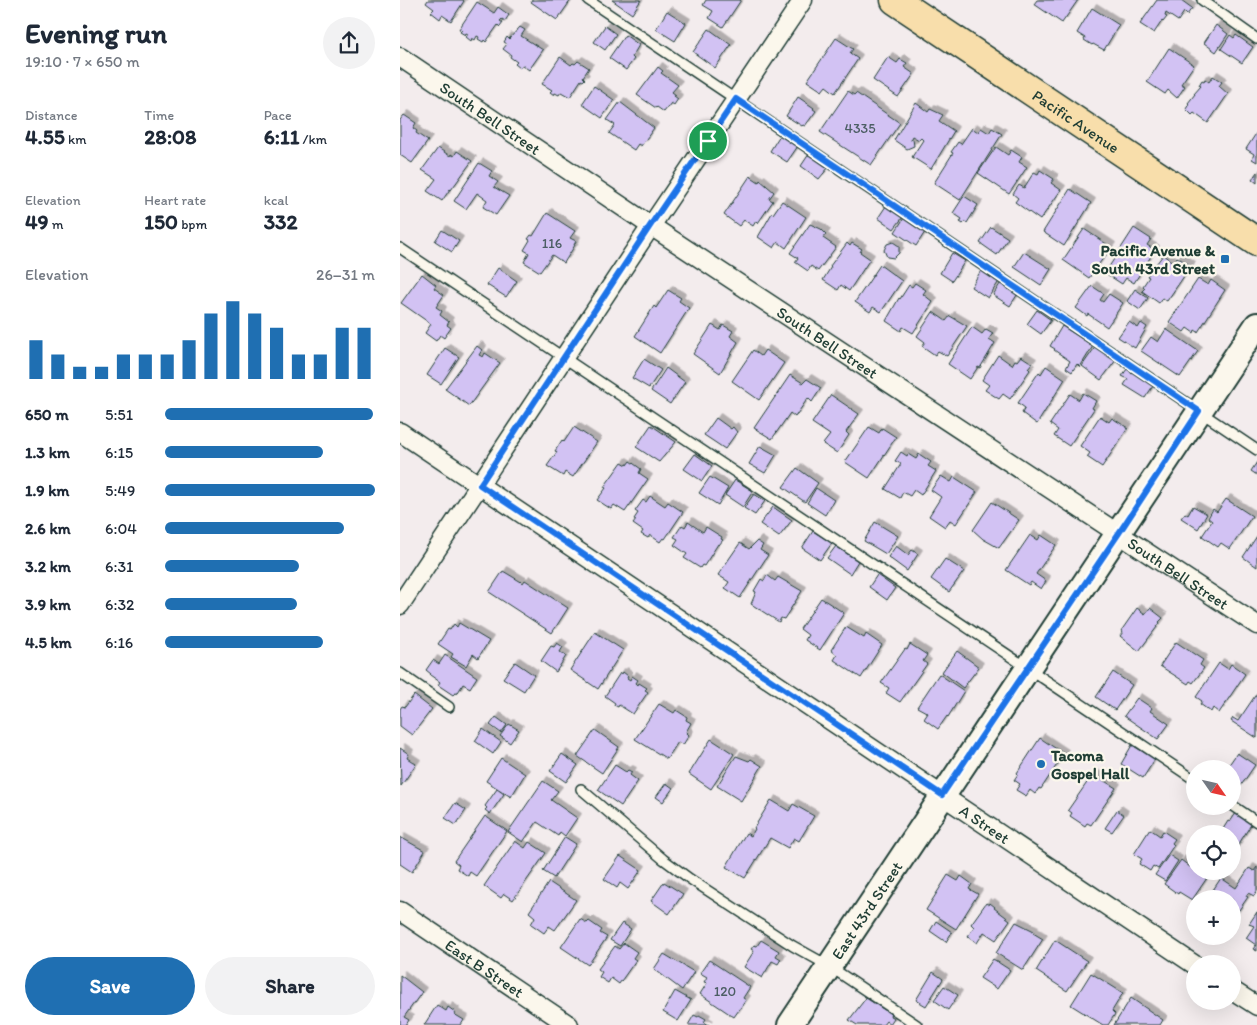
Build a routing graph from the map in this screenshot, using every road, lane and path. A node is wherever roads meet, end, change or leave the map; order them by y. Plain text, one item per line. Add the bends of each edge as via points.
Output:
1 (588, 0) edge
2 (804, 0) edge
3 (895, 0) edge
4 (1202, 0) edge
5 (1257, 39) edge
6 (400, 57) edge
7 (736, 99) junction
8 (650, 226) junction
9 (1257, 242) edge
10 (400, 248) edge
11 (1257, 325) edge
12 (564, 358) junction
13 (1199, 411) junction
14 (400, 432) edge
15 (1257, 450) edge
16 (480, 485) junction
17 (1119, 533) junction
18 (400, 605) edge
19 (1257, 625) edge
20 (1027, 668) junction
21 (400, 674) edge
22 (449, 707) dead end
23 (1186, 774) edge
24 (581, 789) dead end
25 (942, 795) junction
26 (1241, 811) edge
27 (1257, 822) edge
28 (400, 911) edge
29 (1186, 959) edge
30 (829, 966) junction
31 (1241, 996) edge
32 (1257, 1006) edge
33 (569, 1025) edge
34 (790, 1025) edge
35 (917, 1025) edge

1 - 7 lane
2 - 7 street
3 - 9 main road, Pacific Avenue
4 - 5 lane
6 - 8 street, South Bell Street
7 - 8 street
7 - 13 lane
8 - 12 street
8 - 17 street, South Bell Street
10 - 12 lane
11 - 13 street, East 43rd Street
12 - 16 street
12 - 20 lane
13 - 15 lane
13 - 17 street, East 43rd Street
14 - 16 street, A Street
16 - 18 street
16 - 25 street, A Street
17 - 19 street, South Bell Street
17 - 20 street, East 43rd Street
20 - 23 lane
20 - 25 street, East 43rd Street
21 - 22 lane
24 - 30 lane via 690,879
25 - 29 street, A Street
25 - 30 street, East 43rd Street
26 - 27 lane
28 - 33 street, East B Street
30 - 34 street, East 43rd Street
30 - 35 lane
31 - 32 street

